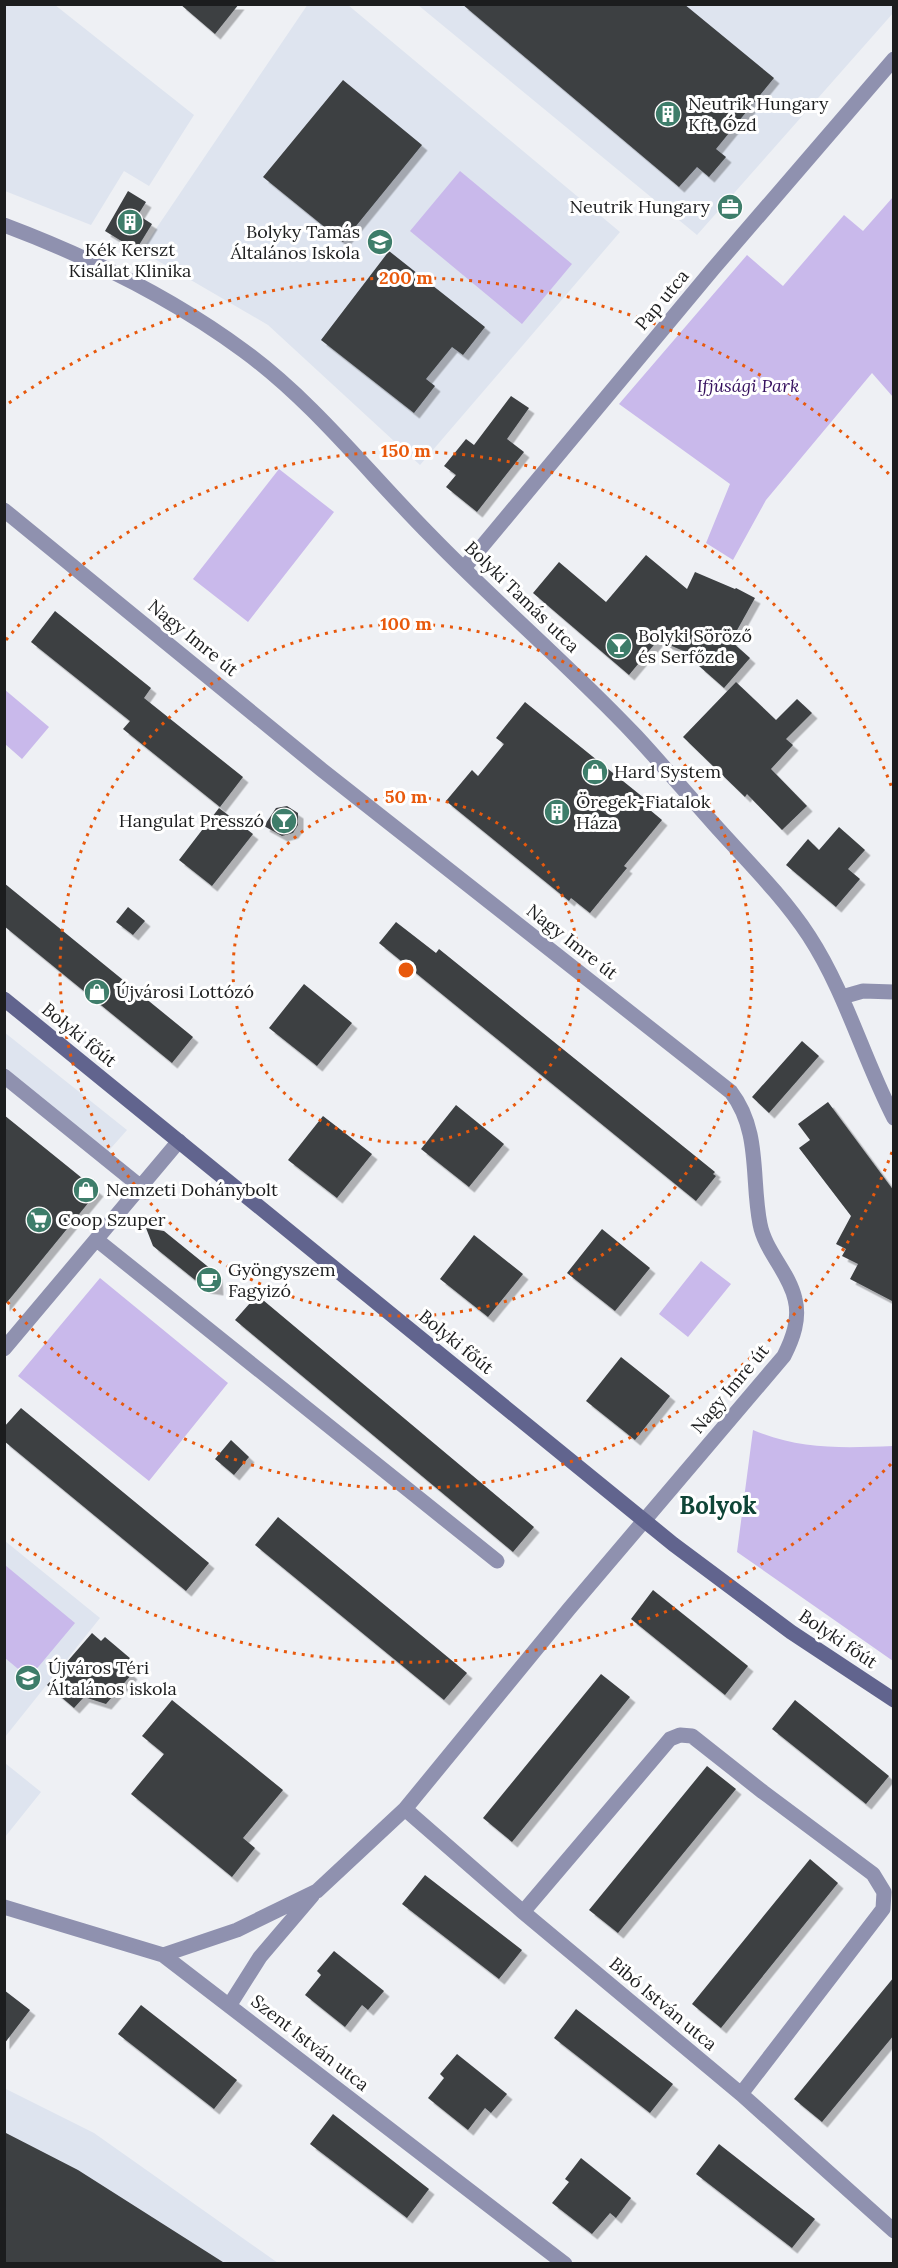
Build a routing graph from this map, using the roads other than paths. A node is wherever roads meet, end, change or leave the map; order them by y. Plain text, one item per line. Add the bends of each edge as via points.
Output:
1 (894, 59) edge
2 (4, 225) edge
3 (4, 510) edge
4 (464, 568) junction
5 (894, 992) edge
6 (842, 997) junction
7 (4, 999) edge
8 (4, 1076) edge
9 (894, 1118) edge
10 (179, 1141) junction
11 (141, 1187) junction
12 (96, 1240) junction
13 (4, 1349) edge
14 (645, 1520) junction
15 (497, 1561) dead end
16 (894, 1700) edge
17 (405, 1809) junction
18 (317, 1891) junction
19 (4, 1907) edge
20 (523, 1912) junction
21 (163, 1955) junction
22 (229, 2006) junction
23 (741, 2094) junction
24 (894, 2231) edge
25 (565, 2264) edge

1 - 4 street, Pap utca
2 - 4 street, Bolyki Tamás utca via 83,257 165,298 269,370
3 - 14 street, Nagy Imre út via 322,770 716,1080 740,1104 752,1136 760,1226 795,1299 792,1339 784,1356
4 - 6 street, Bolyki Tamás utca via 635,736 770,886 809,937
5 - 6 street
6 - 9 street, Bolyki Tamás utca
7 - 10 main road, Bolyki főút
8 - 11 street
10 - 11 street
10 - 14 main road, Bolyki főút
11 - 12 street
12 - 13 street
12 - 15 street
14 - 16 main road, Bolyki főút via 791,1632
14 - 17 street, Nagy Imre út
17 - 18 street, Nagy Imre út
17 - 20 street, Bibó István utca
18 - 21 street via 237,1930
18 - 22 street via 260,1957
19 - 21 street, Szent István utca
20 - 23 street, Bibó István utca
20 - 23 street via 670,1739 680,1735 693,1736 873,1874 884,1892 883,1909
21 - 22 street, Szent István utca
22 - 25 street, Szent István utca
23 - 24 street, Bibó István utca

